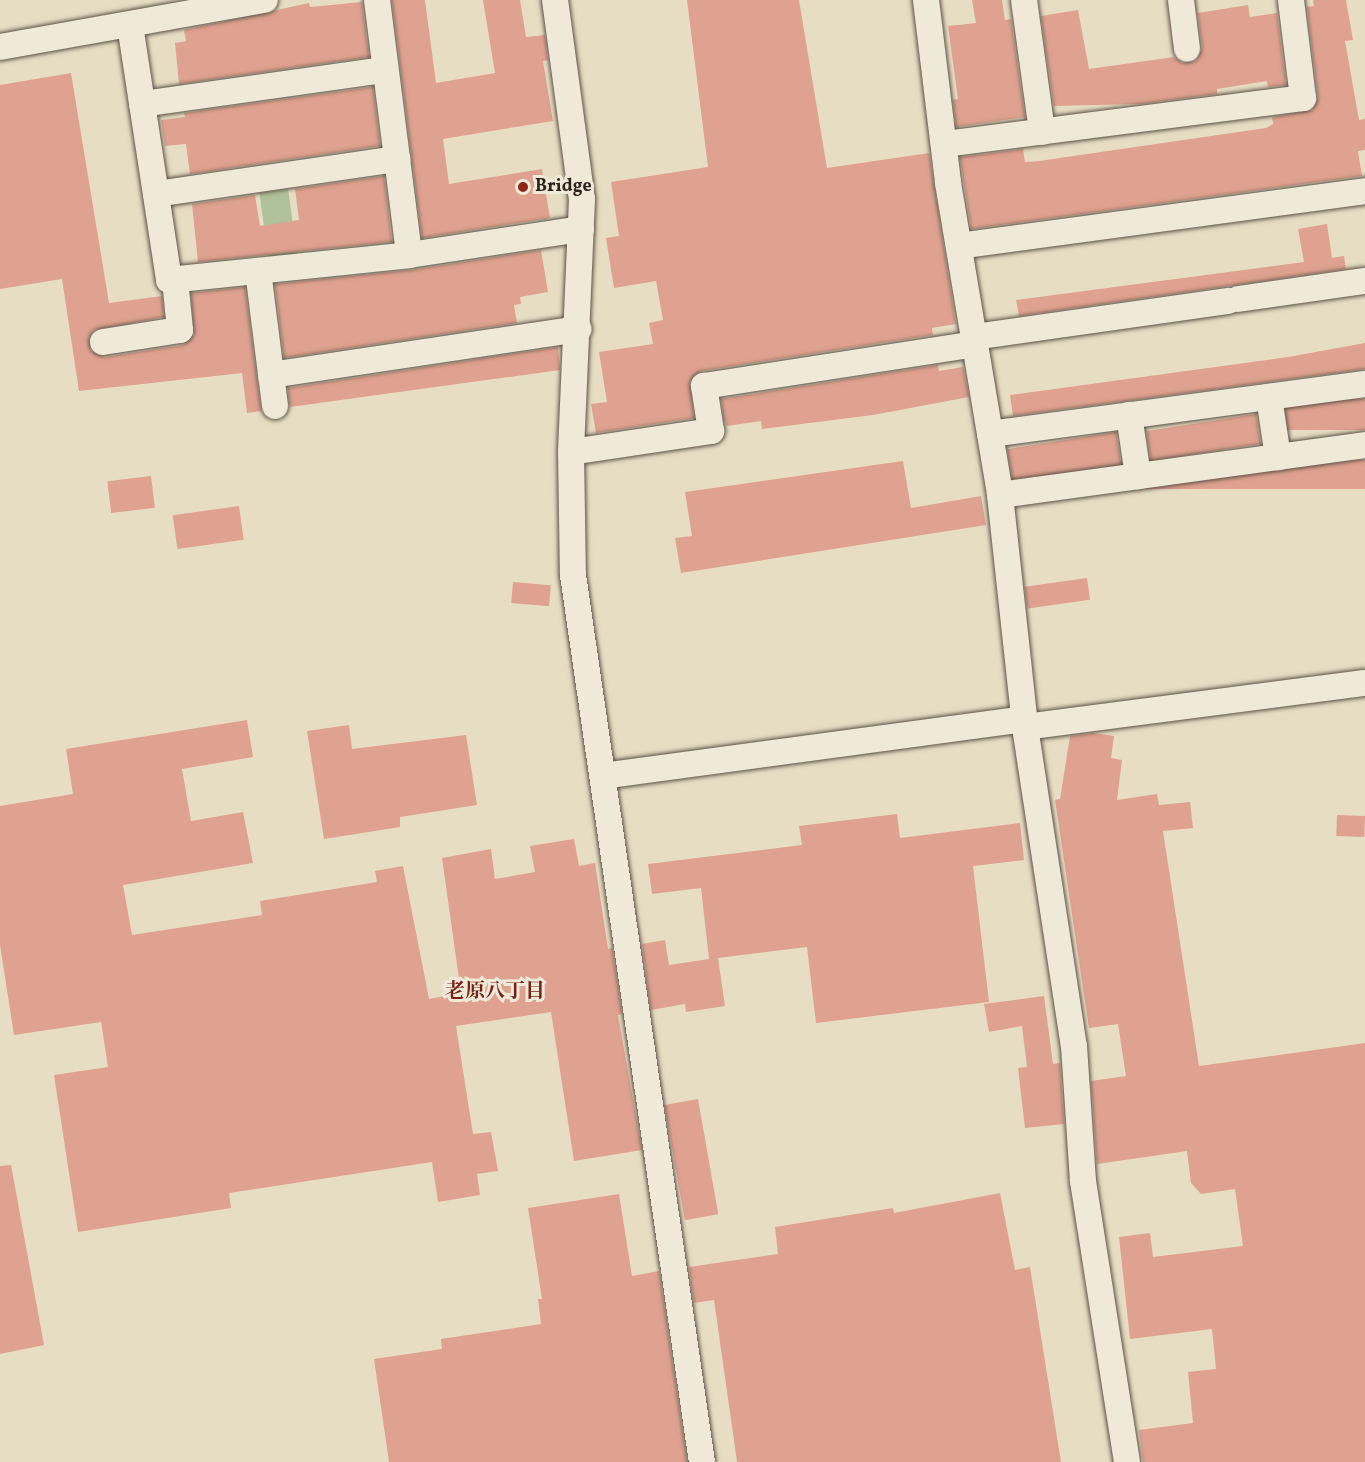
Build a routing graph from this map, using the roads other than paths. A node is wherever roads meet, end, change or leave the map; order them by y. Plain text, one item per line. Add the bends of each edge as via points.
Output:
1 (265, 0) edge
2 (377, 0) edge
3 (555, 0) edge
4 (926, 0) edge
5 (1024, 0) edge
6 (1182, 0) edge
7 (1292, 0) edge
8 (130, 25) junction
9 (0, 47) edge
10 (1187, 49) dead end
11 (385, 70) junction
12 (142, 104) junction
13 (1042, 132) junction
14 (945, 144) junction
15 (397, 159) junction
16 (1365, 191) edge
17 (156, 194) junction
18 (581, 229) junction
19 (959, 246) junction
20 (409, 255) junction
21 (258, 271) junction
22 (176, 279) junction
23 (1365, 281) edge
24 (579, 329) junction
25 (974, 341) junction
26 (103, 342) dead end
27 (271, 375) junction
28 (1365, 384) edge
29 (1269, 397) junction
30 (275, 406) dead end
31 (1129, 415) junction
32 (990, 434) junction
33 (1365, 445) edge
34 (571, 452) junction
35 (1278, 457) junction
36 (1138, 476) junction
37 (1000, 495) junction
38 (1365, 683) edge
39 (1025, 723) junction
40 (603, 776) junction
41 (702, 1462) edge
42 (1127, 1462) edge

1 - 8 street
2 - 11 street
3 - 18 street via 582,199
4 - 14 street
5 - 13 street
6 - 10 street
7 - 13 street via 1303,98
8 - 9 street
8 - 12 street
11 - 12 street
11 - 15 street
12 - 17 street
13 - 14 street
14 - 19 street
15 - 17 street
15 - 20 street
16 - 19 street
17 - 22 street via 169,280
18 - 20 street
18 - 24 street
19 - 25 street
20 - 21 street
21 - 22 street
21 - 27 street
22 - 26 street via 180,330
23 - 25 street
24 - 27 street
24 - 34 street
25 - 32 street
25 - 34 street via 704,386 711,430
27 - 30 street
28 - 29 street
29 - 31 street
29 - 35 street
31 - 32 street
31 - 36 street
32 - 37 street
33 - 35 street
34 - 40 street via 573,575
35 - 36 street
36 - 37 street
37 - 39 street
38 - 39 street
39 - 40 street
39 - 42 street via 1074,1046 1083,1181
40 - 41 street

